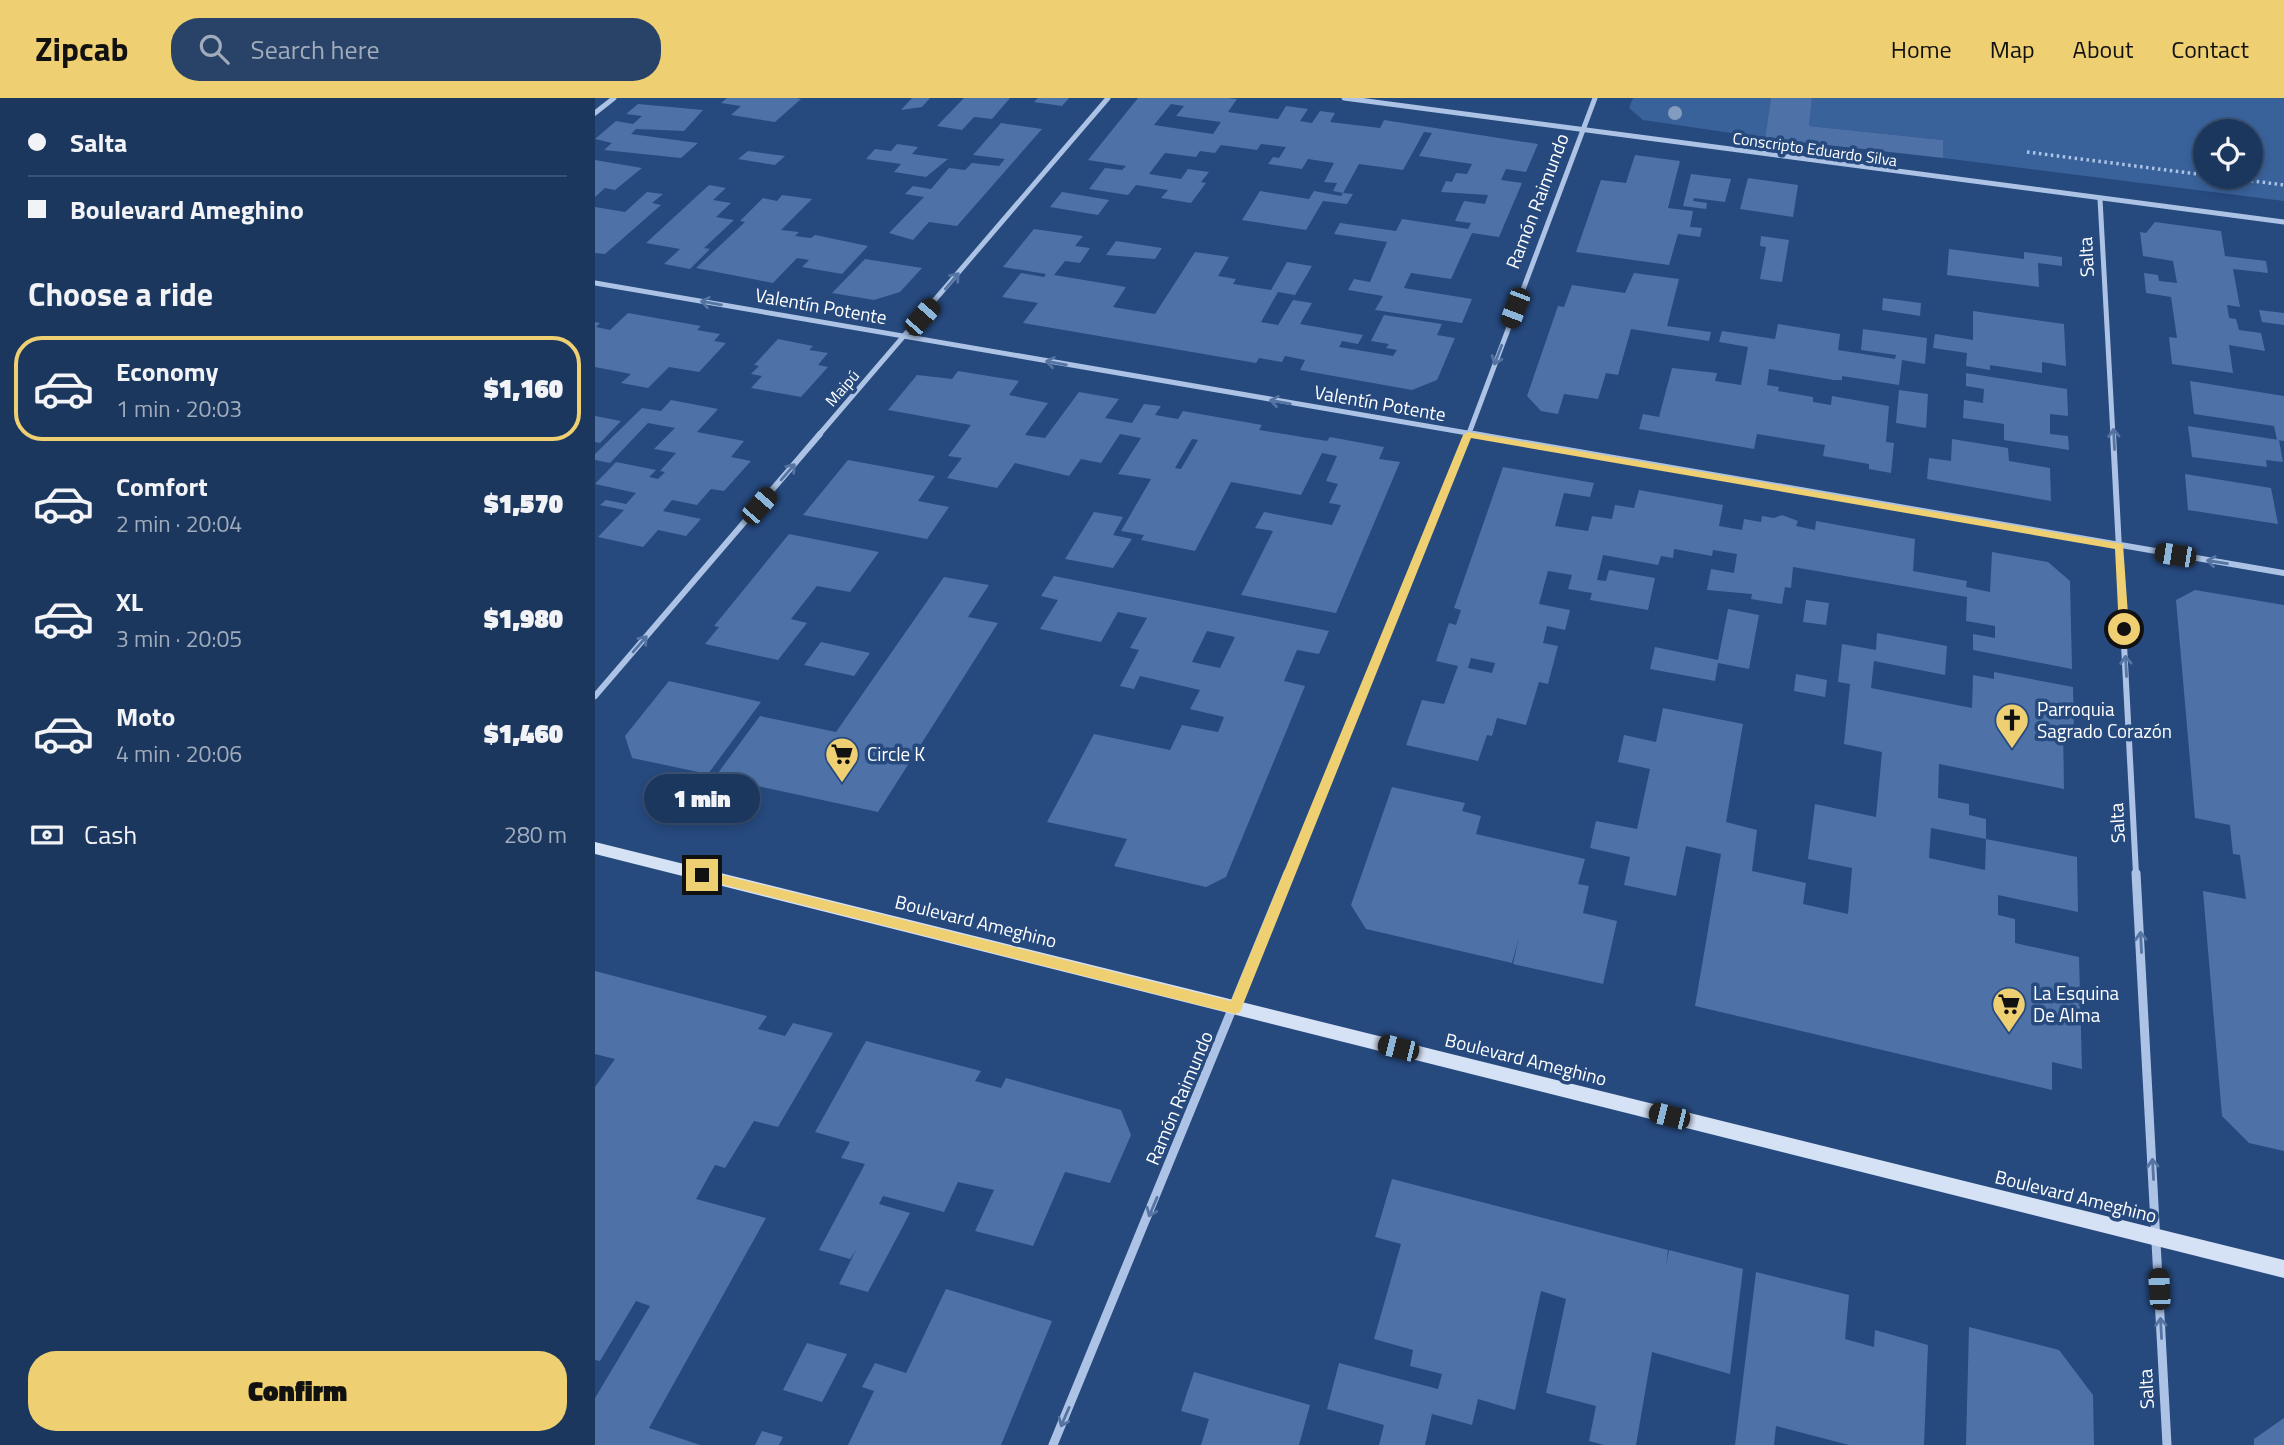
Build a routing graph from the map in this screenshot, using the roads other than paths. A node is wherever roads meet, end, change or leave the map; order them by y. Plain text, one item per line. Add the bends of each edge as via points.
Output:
1 (614, 98) edge
2 (1108, 98) edge
3 (1344, 98) edge
4 (1595, 98) edge
5 (595, 113) edge
6 (1582, 130) junction
7 (2100, 199) junction
8 (2284, 222) edge
9 (595, 283) edge
10 (905, 337) junction
11 (1468, 435) junction
12 (2120, 546) junction
13 (2284, 573) edge
14 (595, 696) edge
15 (595, 848) edge
16 (1235, 1008) junction
17 (2156, 1237) junction
18 (2284, 1269) edge
19 (1053, 1445) edge
20 (2167, 1445) edge

1 - 5 street
10 -> 2 street, Maipú
3 - 6 street, Conscripto Eduardo Silva
4 - 6 street, Ramón Raimundo
6 - 7 street, Conscripto Eduardo Silva
6 -> 11 street, Ramón Raimundo
7 - 8 street, Conscripto Eduardo Silva
12 -> 7 street, Salta
10 -> 9 street, Valentín Potente
11 -> 10 street, Valentín Potente
14 -> 10 street, Maipú
11 - 12 street, Valentín Potente
11 - 16 street, Ramón Raimundo
13 -> 12 street, Valentín Potente
17 -> 12 street, Salta
15 - 16 main road, Boulevard Ameghino
16 - 17 main road, Boulevard Ameghino
16 -> 19 street, Ramón Raimundo
17 - 18 main road, Boulevard Ameghino
20 -> 17 street, Salta

